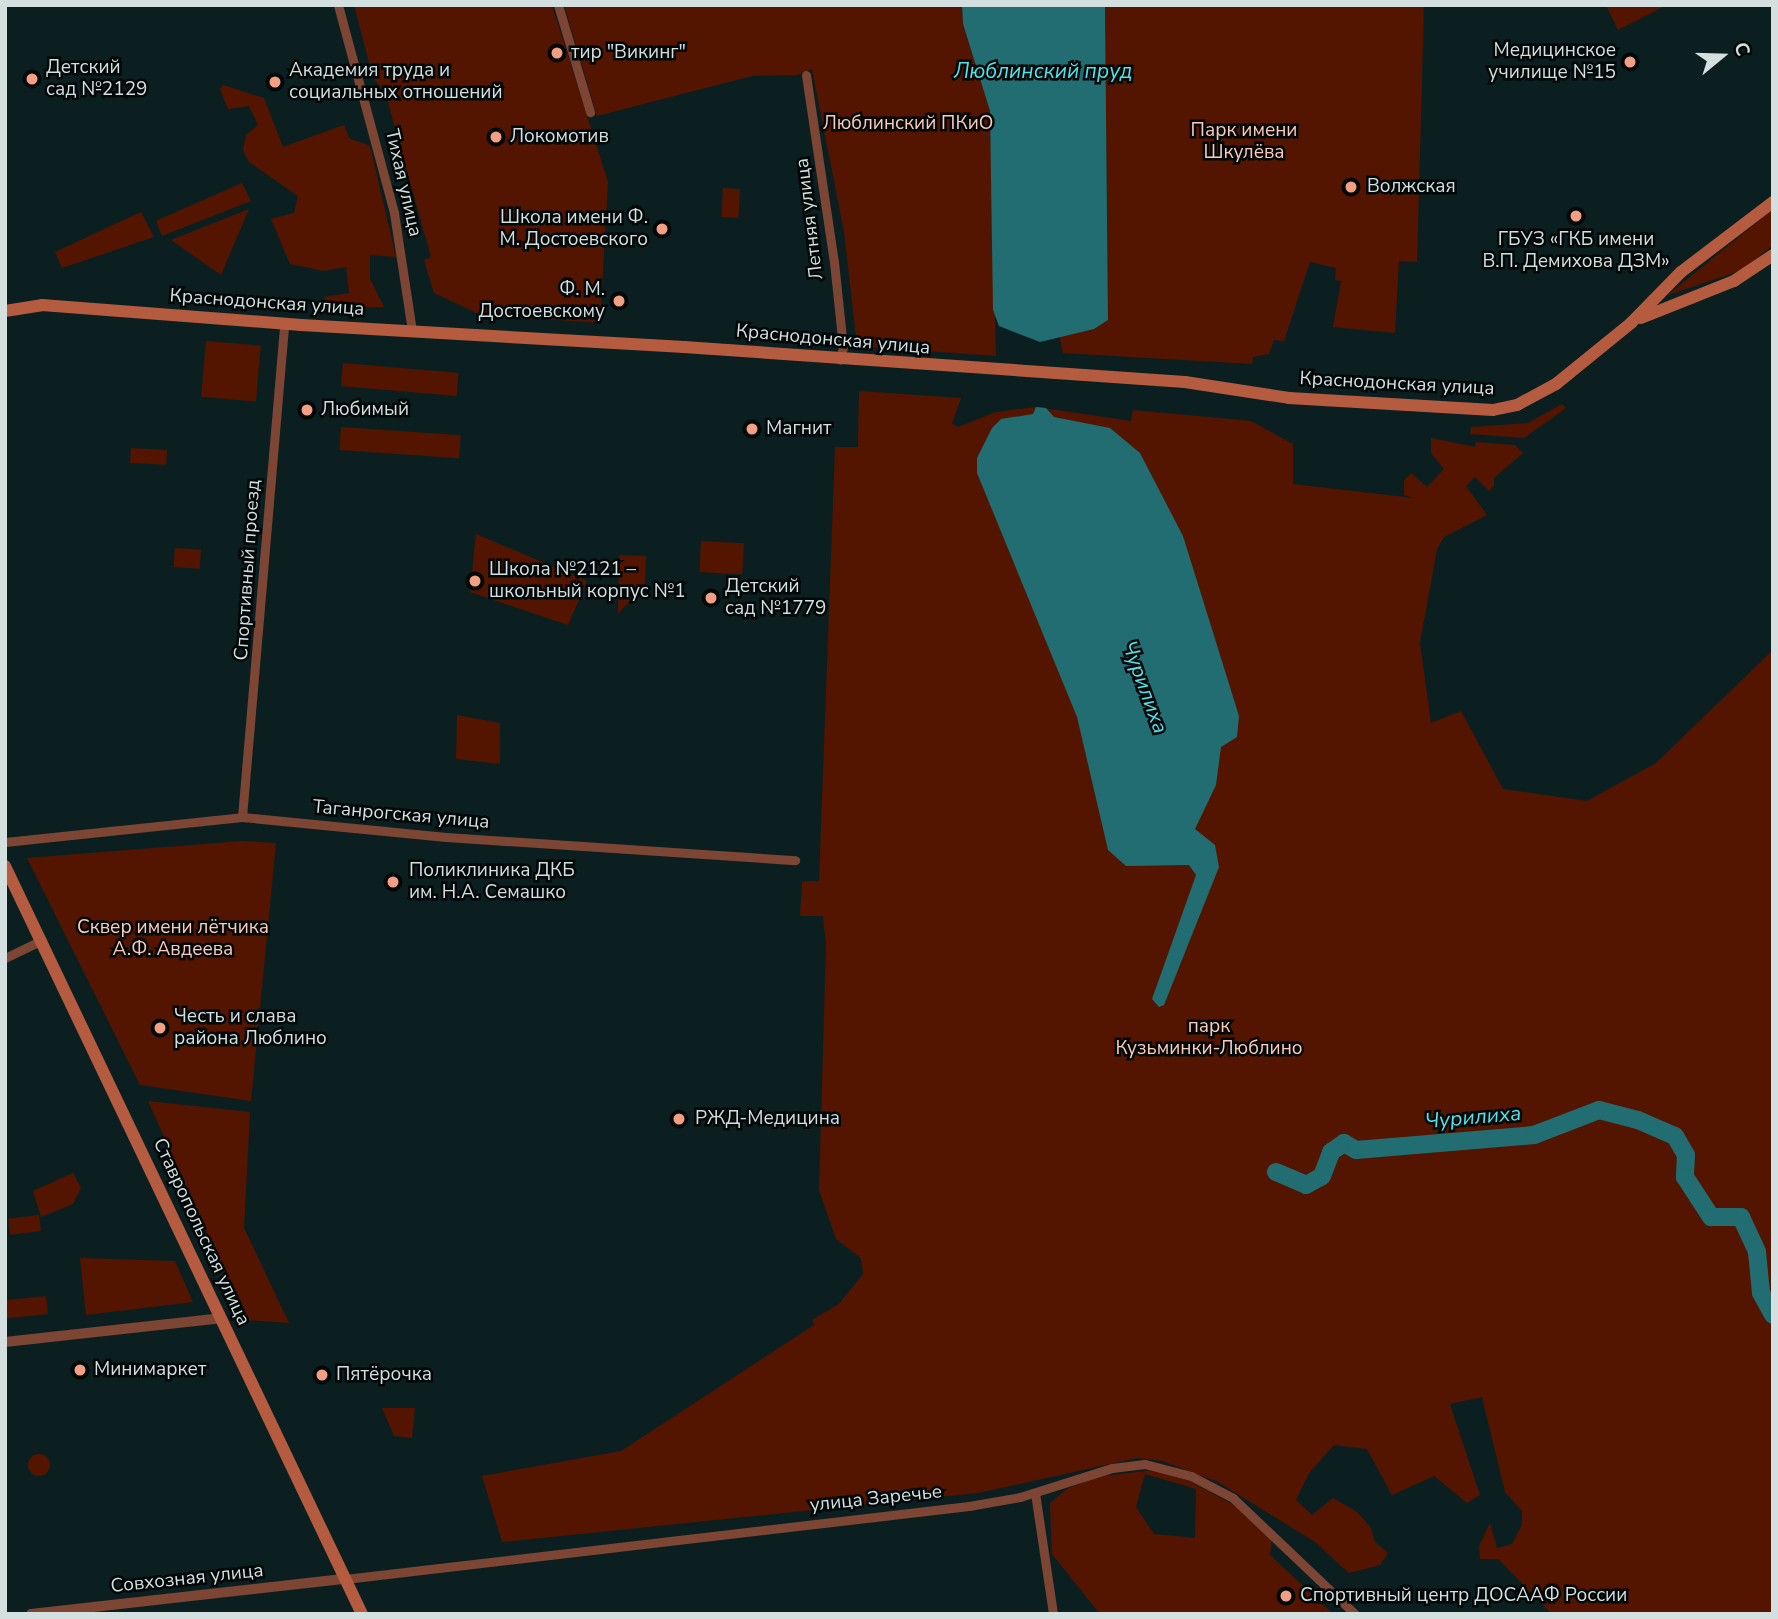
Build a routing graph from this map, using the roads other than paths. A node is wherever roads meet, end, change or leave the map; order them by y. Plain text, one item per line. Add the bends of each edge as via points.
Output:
1 (338, 5) edge
2 (558, 5) edge
3 (806, 75) dead end
4 (590, 112) dead end
5 (1773, 202) edge
6 (1773, 255) edge
7 (5, 311) edge
8 (1631, 323) junction
9 (284, 324) junction
10 (412, 331) junction
11 (840, 360) junction
12 (243, 817) junction
13 (5, 842) edge
14 (795, 860) dead end
15 (5, 866) edge
16 (42, 940) junction
17 (5, 958) edge
18 (221, 1318) junction
19 (5, 1342) edge
20 (1035, 1493) junction
21 (345, 1579) junction
22 (31, 1614) edge
23 (362, 1614) edge
24 (1053, 1614) edge
25 (1355, 1614) edge

1 - 10 street, Тихая улица via 394,213
2 - 4 street
3 - 11 street, Летняя улица via 834,262 843,347
5 - 8 main road via 1681,272
6 - 8 main road via 1734,281
7 - 9 main road, Краснодонская улица via 42,305
8 - 11 main road, Краснодонская улица via 1549,389 1517,405 1493,410 1289,398 1185,383
9 - 10 main road, Краснодонская улица
9 - 12 street, Спортивный проезд
10 - 11 main road, Краснодонская улица
12 - 13 street, Таганрогская улица
12 - 14 street, Таганрогская улица via 446,837
15 - 16 main road, Ставропольская улица
16 - 17 street
16 - 18 main road, Ставропольская улица
18 - 19 street
18 - 21 main road, Ставропольская улица
20 - 21 street, улица Заречье via 950,1508
20 - 24 street
20 - 25 street, улица Заречье via 1129,1465 1152,1465 1191,1476 1239,1502
21 - 22 street, Совхозная улица
21 - 23 main road, Ставропольская улица

